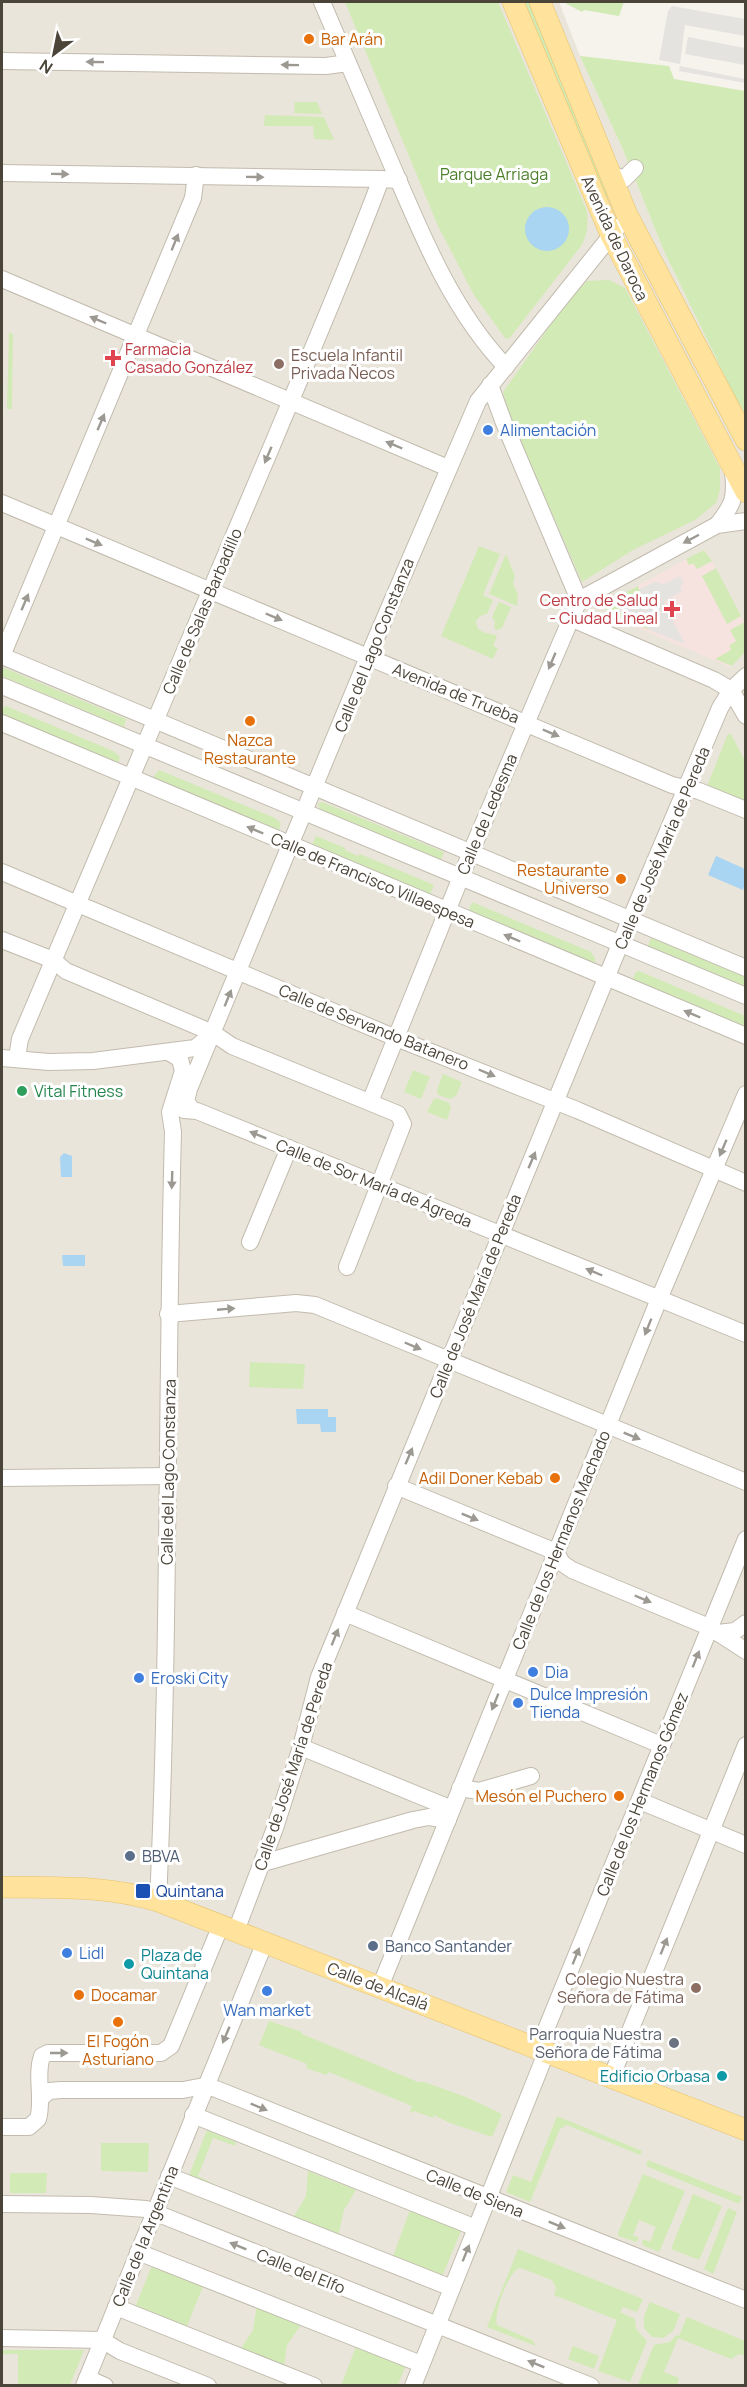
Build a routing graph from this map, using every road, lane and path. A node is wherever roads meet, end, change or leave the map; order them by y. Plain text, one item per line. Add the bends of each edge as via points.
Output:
1 (322, 2) edge
2 (513, 2) edge
3 (540, 2) edge
4 (2, 61) edge
5 (348, 63) junction
6 (634, 168) dead end
7 (2, 173) edge
8 (611, 174) junction
9 (196, 175) junction
10 (381, 179) junction
11 (399, 180) junction
12 (627, 215) junction
13 (611, 235) junction
14 (2, 279) edge
15 (137, 337) junction
16 (506, 367) junction
17 (490, 386) junction
18 (290, 401) junction
19 (746, 440) edge
20 (448, 468) junction
21 (732, 469) junction
22 (746, 492) edge
23 (2, 503) edge
24 (746, 521) edge
25 (717, 525) junction
26 (57, 526) junction
27 (211, 591) junction
28 (579, 600) junction
29 (570, 618) junction
30 (2, 656) edge
31 (368, 657) junction
32 (746, 676) edge
33 (2, 686) edge
34 (731, 690) junction
35 (746, 716) edge
36 (156, 722) junction
37 (526, 722) junction
38 (2, 723) edge
39 (145, 746) junction
40 (226, 750) junction
41 (131, 778) junction
42 (233, 782) junction
43 (316, 786) junction
44 (687, 788) junction
45 (746, 810) edge
46 (305, 813) junction
47 (291, 846) junction
48 (471, 852) junction
49 (2, 872) edge
50 (460, 879) junction
51 (542, 882) junction
52 (76, 904) junction
53 (448, 911) junction
54 (551, 916) junction
55 (630, 920) junction
56 (2, 940) edge
57 (621, 945) junction
58 (53, 960) junction
59 (746, 969) edge
60 (238, 972) junction
61 (607, 979) junction
62 (746, 996) edge
63 (213, 1033) junction
64 (746, 1036) edge
65 (396, 1038) junction
66 (170, 1053) junction
67 (9, 1058) edge
68 (746, 1094) edge
69 (556, 1101) junction
70 (370, 1102) junction
71 (192, 1109) junction
72 (173, 1122) junction
73 (289, 1148) junction
74 (714, 1170) junction
75 (746, 1183) edge
76 (380, 1185) junction
77 (500, 1234) junction
78 (250, 1242) dead end
79 (347, 1267) dead end
80 (659, 1299) junction
81 (168, 1314) junction
82 (746, 1334) edge
83 (448, 1361) junction
84 (608, 1426) junction
85 (169, 1476) junction
86 (2, 1478) edge
87 (746, 1482) edge
88 (396, 1486) junction
89 (746, 1539) edge
90 (556, 1552) junction
91 (345, 1613) junction
92 (746, 1623) edge
93 (714, 1630) junction
94 (746, 1651) edge
95 (504, 1680) junction
96 (661, 1745) junction
97 (746, 1745) edge
98 (301, 1747) junction
99 (531, 1776) dead end
100 (460, 1788) junction
101 (640, 1801) junction
102 (450, 1814) junction
103 (710, 1830) junction
104 (746, 1845) edge
105 (262, 1863) junction
106 (2, 1887) edge
107 (158, 1901) junction
108 (229, 1928) junction
109 (265, 1942) junction
110 (380, 1987) junction
111 (542, 2051) junction
112 (612, 2078) junction
113 (204, 2086) junction
114 (41, 2098) junction
115 (193, 2115) junction
116 (2, 2127) edge
117 (746, 2130) edge
118 (169, 2176) junction
119 (488, 2198) junction
120 (2, 2204) edge
121 (155, 2213) junction
122 (476, 2228) junction
123 (138, 2252) junction
124 (452, 2288) junction
125 (746, 2300) edge
126 (116, 2307) junction
127 (437, 2325) junction
128 (2, 2338) edge
129 (102, 2340) junction
130 (421, 2364) junction
131 (556, 2379) edge
132 (85, 2382) edge
133 (105, 2385) edge
134 (208, 2385) edge
135 (314, 2385) edge
136 (413, 2385) edge
137 (591, 2385) edge

1 - 5 street
2 - 13 main road, Avenida de Daroca
3 - 8 main road, Avenida de Daroca
5 -> 4 street via 326,66
5 - 11 street
6 - 8 street, Avenida de Daroca via 624,179
7 -> 9 street
8 - 12 main road, Avenida de Daroca
9 -> 10 street
15 -> 9 street via 194,198
10 - 11 street
10 - 18 street, Calle de Salas Barbadillo
11 - 16 street via 443,278 476,334
12 - 13 street, Calle del Lago Constanza
12 - 19 main road, Avenida de Daroca
13 - 16 street, Calle del Lago Constanza
13 - 21 main road, Avenida de Daroca
15 -> 14 street
15 - 18 street
26 -> 15 street
16 - 17 street, Calle del Lago Constanza
17 - 20 street, Calle del Lago Constanza via 478,401
17 - 28 street
20 -> 18 street
18 -> 27 street, Calle de Salas Barbadillo
20 - 31 street, Calle del Lago Constanza
21 - 22 main road, Avenida de Daroca
21 - 25 street, Avenida de Daroca via 734,498
23 - 26 street, Avenida de Trueba
24 - 25 street
25 -> 28 street
26 -> 27 street, Avenida de Trueba
30 -> 26 street
27 -> 31 street, Avenida de Trueba
27 - 36 street, Calle de Salas Barbadillo
28 - 29 street, Calle de Ledesma
29 - 34 street
29 -> 37 street, Calle de Ledesma
30 - 36 street
31 - 37 street, Avenida de Trueba
31 - 43 street, Calle del Lago Constanza
32 - 34 street, Calle de José María de Pereda
33 - 39 street
34 - 35 street
34 - 44 street, Calle de José María de Pereda
36 - 39 street, Calle de Salas Barbadillo
36 - 40 street
37 -> 44 street, Avenida de Trueba
37 - 48 street, Calle de Ledesma
38 - 41 street, Calle de Francisco Villaespesa
39 - 40 street via 160,735 208,753
39 - 41 street, Calle de Salas Barbadillo
39 - 42 street
40 - 43 street
47 -> 41 street, Calle de Francisco Villaespesa
41 - 52 street, Calle de Salas Barbadillo
42 - 43 street via 253,780 297,799
42 - 46 street
43 - 46 street, Calle del Lago Constanza
43 - 48 street
44 - 45 street, Avenida de Trueba
44 - 55 street, Calle de José María de Pereda
46 - 47 street, Calle del Lago Constanza
46 - 50 street
47 - 53 street, Calle de Francisco Villaespesa
47 - 60 street, Calle del Lago Constanza
48 - 50 street, Calle de Ledesma
48 - 51 street
49 - 52 street, Calle de Servando Batanero
50 - 51 street via 479,868 518,884
50 - 53 street, Calle de Ledesma
50 - 54 street
51 - 55 street
52 - 58 street, Calle de Salas Barbadillo
52 - 60 street, Calle de Servando Batanero
61 -> 53 street, Calle de Francisco Villaespesa
53 - 65 street, Calle de Ledesma
54 - 55 street via 576,917 613,931
54 - 57 street
55 - 57 street, Calle de José María de Pereda
55 - 59 street
56 - 58 street
57 - 61 street, Calle de José María de Pereda
57 - 62 street
58 - 63 street via 66,971
58 - 67 street, Calle de Salas Barbadillo
63 -> 60 street, Calle del Lago Constanza
60 - 65 street, Calle de Servando Batanero
64 -> 61 street, Calle de Francisco Villaespesa
61 - 69 street, Calle de José María de Pereda
63 - 66 street via 195,1048
63 - 70 street via 232,1046
63 - 71 street, Calle del Lago Constanza via 187,1096
65 -> 69 street, Calle de Servando Batanero
65 - 70 street, Calle de Ledesma
66 - 67 street via 93,1061
66 - 72 street, Calle del Lago Constanza via 180,1059 183,1071 170,1107
68 -> 74 street, Calle de los Hermanos Machado
69 - 74 street, Calle de Servando Batanero
77 -> 69 street, Calle de José María de Pereda
70 - 76 street via 398,1114 403,1121
71 - 72 street via 185,1110
73 -> 71 street, Calle de Sor María de Ágreda
72 -> 81 street, Calle del Lago Constanza
73 - 76 street, Calle de Sor María de Ágreda
73 - 78 street
74 - 75 street, Calle de Servando Batanero
74 - 80 street, Calle de los Hermanos Machado
76 - 77 street, Calle de Sor María de Ágreda
76 - 79 street
80 -> 77 street, Calle de Sor María de Ágreda
77 - 83 street, Calle de José María de Pereda
80 - 82 street, Calle de Sor María de Ágreda
80 -> 84 street, Calle de los Hermanos Machado
81 -> 83 street via 296,1303 315,1305
81 - 85 street, Calle del Lago Constanza
83 - 84 street
88 -> 83 street, Calle de José María de Pereda
84 -> 87 street
84 - 90 street, Calle de los Hermanos Machado
85 - 86 street
85 - 107 street, Calle del Lago Constanza
88 -> 90 street
88 - 91 street, Calle de José María de Pereda
89 - 93 street, Calle de los Hermanos Gómez
90 -> 93 street via 572,1570
90 - 95 street, Calle de los Hermanos Machado
91 - 95 street
98 -> 91 street, Calle de José María de Pereda via 315,1690
92 - 93 street via 735,1630
93 - 94 street
96 -> 93 street, Calle de los Hermanos Gómez
95 - 96 street
95 -> 100 street, Calle de los Hermanos Machado
96 - 101 street, Calle de los Hermanos Gómez
97 - 103 street
98 - 102 street
98 - 105 street, Calle de José María de Pereda
99 - 100 street via 479,1791
100 - 102 street, Calle de los Hermanos Machado
101 - 103 street
111 -> 101 street, Calle de los Hermanos Gómez
102 - 105 street via 413,1820
102 - 110 street, Calle de los Hermanos Machado
103 - 104 street
112 -> 103 street
105 - 108 street, Calle de José María de Pereda
106 - 107 main road, Calle de Alcalá via 94,1888
107 - 108 main road, Calle de Alcalá
108 - 109 main road, Calle de Alcalá
114 -> 108 street via 40,2064 42,2056 48,2053 167,2051
109 - 110 main road, Calle de Alcalá
109 -> 113 street, Calle de la Argentina
110 - 111 main road, Calle de Alcalá
111 - 112 main road, Calle de Alcalá
111 - 119 street, Calle de los Hermanos Gómez
112 - 117 main road, Calle de Alcalá
113 - 114 street via 183,2090 61,2090 49,2091
113 - 115 street, Calle de la Argentina
113 -> 119 street, Calle de Siena
114 - 116 street via 38,2119 29,2127
115 - 118 street, Calle de la Argentina
115 - 122 street
118 - 121 street, Calle de la Argentina
118 - 124 street
119 - 122 street, Calle de los Hermanos Gómez
119 -> 125 street, Calle de Siena
120 - 121 street, Calle del Elfo via 137,2207
121 - 123 street, Calle de la Argentina
127 -> 121 street, Calle del Elfo
124 -> 122 street, Calle de los Hermanos Gómez
123 - 126 street, Calle de la Argentina
123 - 130 street
124 - 127 street, Calle de los Hermanos Gómez
126 - 129 street, Calle de la Argentina
126 - 135 street
127 - 130 street, Calle de los Hermanos Gómez
131 -> 127 street, Calle del Elfo
128 - 129 street
129 - 132 street, Calle de la Argentina
129 - 134 street via 120,2351
130 - 136 street, Calle de los Hermanos Gómez
131 - 137 street, Calle del Elfo
132 - 133 street

